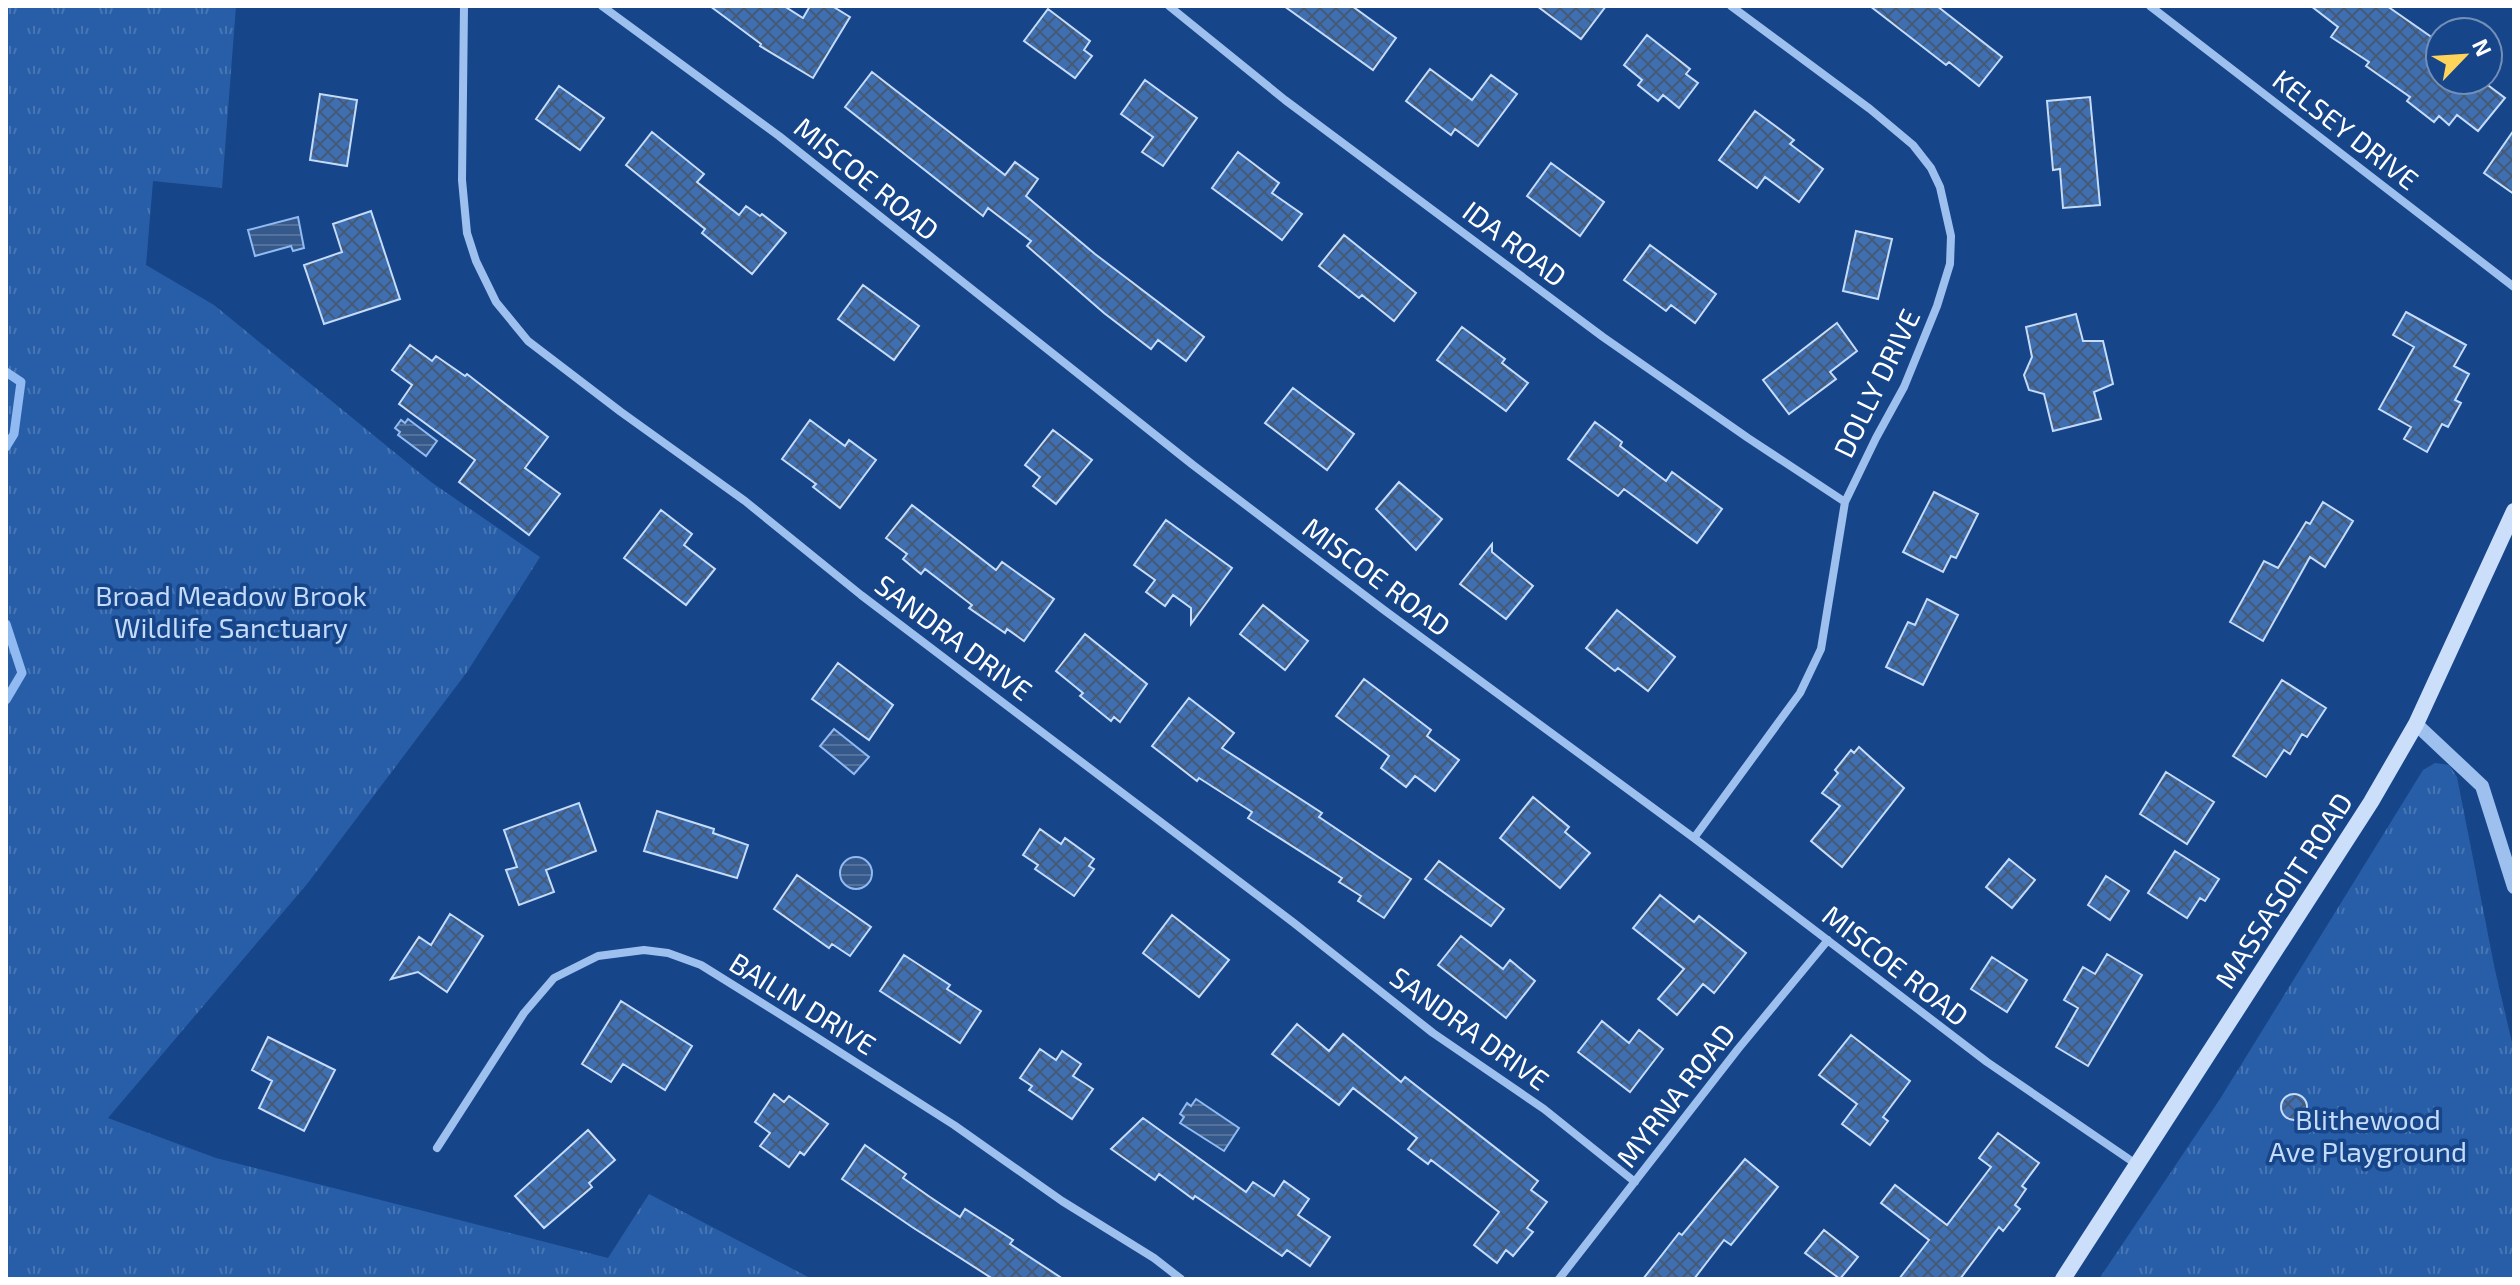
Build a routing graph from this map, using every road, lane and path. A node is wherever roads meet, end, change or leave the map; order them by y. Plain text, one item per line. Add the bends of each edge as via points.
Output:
1 (464, 6) edge
2 (602, 6) edge
3 (1169, 6) edge
4 (1731, 6) edge
5 (2150, 6) edge
6 (2514, 287) edge
7 (1845, 502) junction
8 (2514, 511) edge
9 (2416, 724) junction
10 (1694, 838) junction
11 (2514, 887) edge
12 (1828, 940) junction
13 (437, 1148) dead end
14 (2138, 1165) junction
15 (1635, 1182) junction
16 (1181, 1279) edge
17 (1559, 1279) edge
18 (2063, 1279) edge

1 - 15 street, SANDRA DRIVE via 462,180 467,233 496,302 528,341
2 - 10 street, MISCOE ROAD via 779,136 1205,475
3 - 7 street, IDA ROAD via 1285,100 1603,337
4 - 7 street, DOLLY DRIVE via 1913,145 1931,168 1946,208 1950,264 1937,306 1904,387
5 - 6 street, KELSEY DRIVE
7 - 10 street, DOLLY DRIVE via 1821,649 1800,693
8 - 9 main road, MASSASOIT ROAD
9 - 11 street via 2482,786
9 - 14 main road, MASSASOIT ROAD
10 - 12 street, MISCOE ROAD
12 - 14 street, MISCOE ROAD via 1987,1062
12 - 15 street, MYRNA ROAD
13 - 16 street, BAILIN DRIVE via 524,1013 554,978 598,956 644,950 668,953 701,965 794,1023
14 - 18 main road, MASSASOIT ROAD
15 - 17 street, MYRNA ROAD

